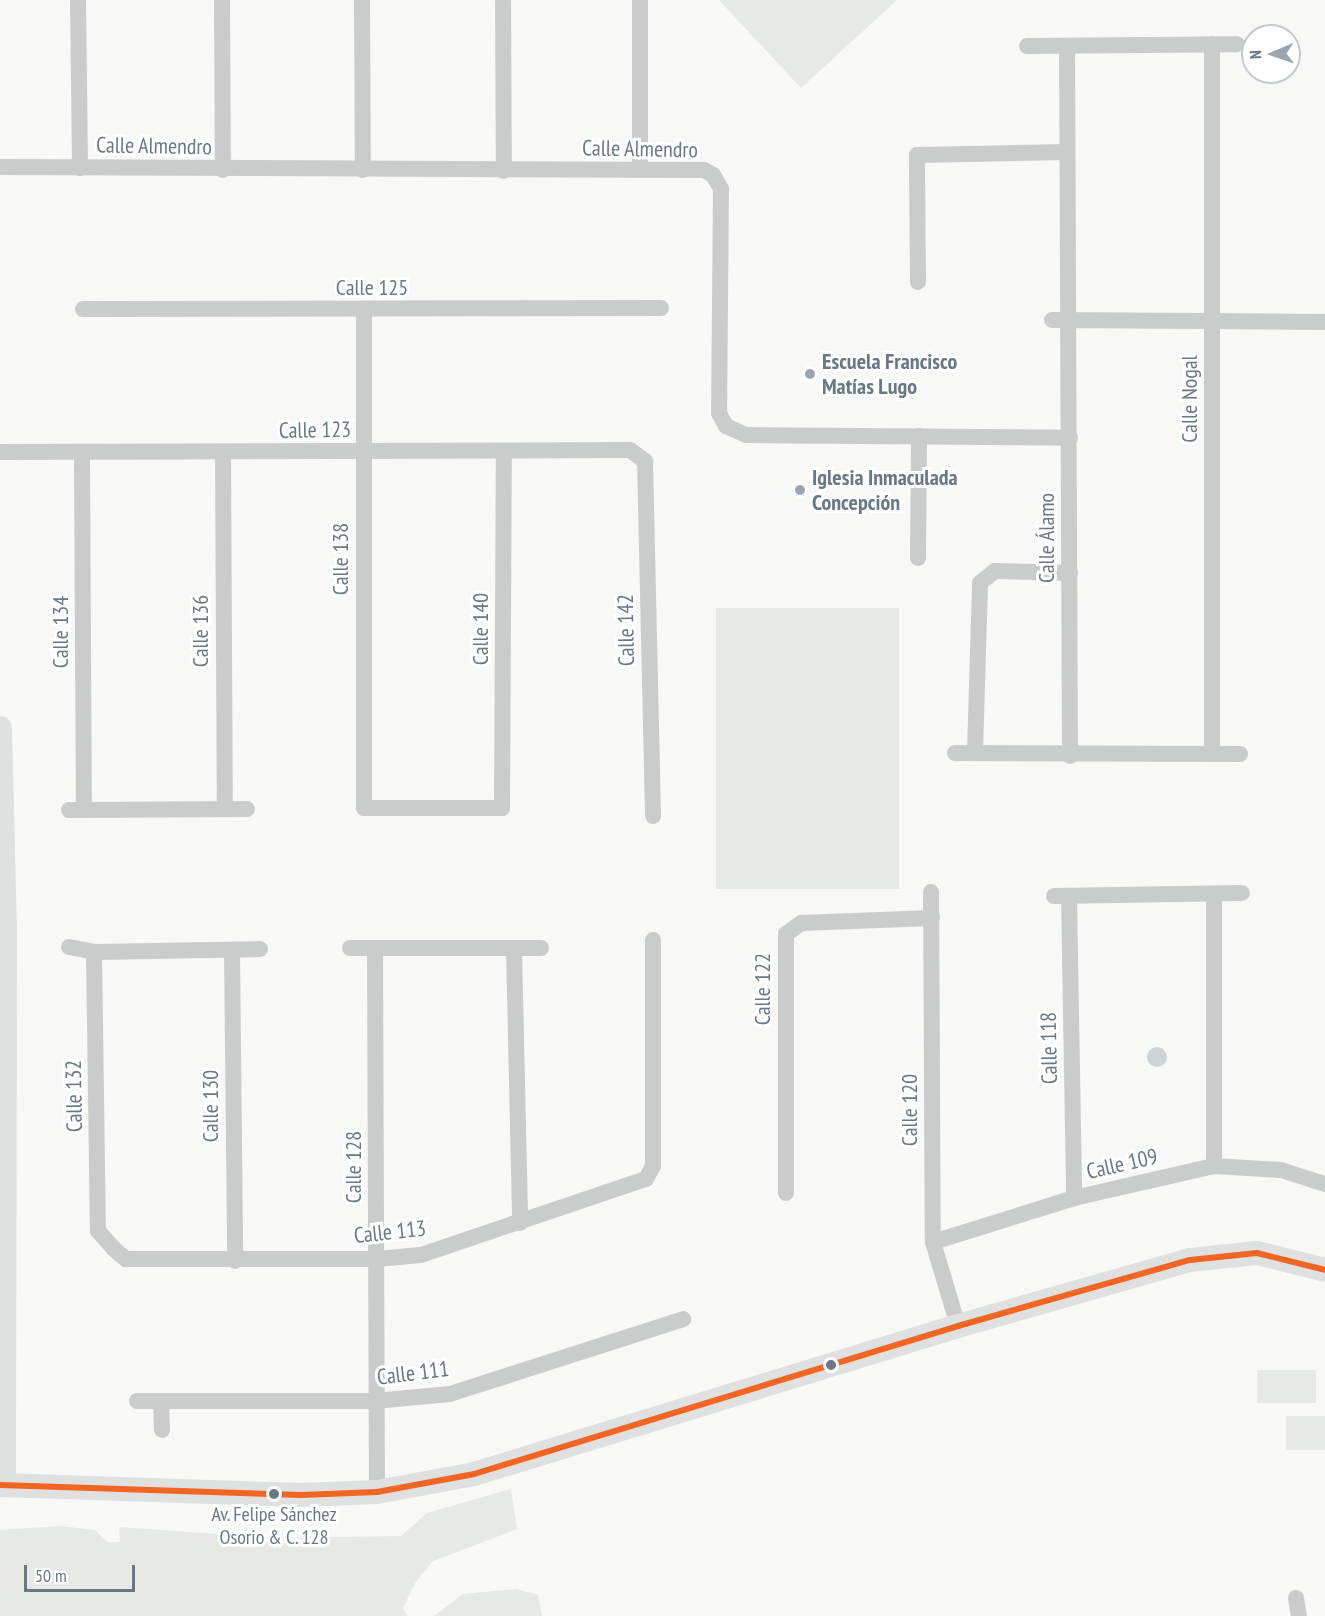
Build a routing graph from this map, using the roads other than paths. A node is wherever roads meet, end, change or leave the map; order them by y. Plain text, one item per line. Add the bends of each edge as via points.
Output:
1 (78, 0) edge
2 (222, 0) edge
3 (362, 0) edge
4 (503, 0) edge
5 (640, 0) edge
6 (1212, 44) junction
7 (1237, 44) dead end
8 (1027, 46) dead end
9 (1067, 46) junction
10 (1067, 152) junction
11 (0, 168) edge
12 (80, 168) junction
13 (223, 170) junction
14 (363, 170) junction
15 (640, 170) junction
16 (504, 171) junction
17 (918, 282) dead end
18 (660, 308) dead end
19 (83, 309) dead end
20 (363, 310) junction
21 (1060, 320) junction
22 (1212, 322) junction
23 (1325, 322) edge
24 (919, 436) junction
25 (1070, 438) junction
26 (630, 450) joint
27 (504, 451) junction
28 (0, 452) edge
29 (363, 452) junction
30 (223, 454) junction
31 (82, 455) junction
32 (918, 558) dead end
33 (1070, 573) junction
34 (0, 728) edge
35 (955, 753) dead end
36 (975, 753) junction
37 (1212, 754) junction
38 (1240, 754) dead end
39 (1070, 756) junction
40 (225, 808) junction
41 (364, 808) joint
42 (247, 809) dead end
43 (653, 816) dead end
44 (932, 892) dead end
45 (1242, 893) dead end
46 (1214, 896) junction
47 (932, 918) junction
48 (2, 939) edge
49 (653, 940) dead end
50 (69, 947) dead end
51 (350, 948) dead end
52 (541, 948) dead end
53 (260, 949) dead end
54 (375, 950) junction
55 (514, 950) junction
56 (232, 951) junction
57 (94, 952) junction
58 (1214, 1166) junction
59 (1325, 1184) edge
60 (786, 1193) dead end
61 (1074, 1198) junction
62 (520, 1223) junction
63 (104, 1238) joint
64 (933, 1242) junction
65 (377, 1259) junction
66 (235, 1261) junction
67 (1325, 1270) edge
68 (683, 1319) dead end
69 (957, 1326) junction
70 (137, 1401) dead end
71 (375, 1401) junction
72 (161, 1402) junction
73 (162, 1430) dead end
74 (2, 1485) edge
75 (377, 1492) junction
76 (1296, 1598) dead end
77 (1299, 1616) edge

1 - 12 street
2 - 13 street
3 - 14 street
4 - 16 street
5 - 15 street
6 - 7 street
6 - 9 street
6 - 22 street, Calle Nogal
8 - 9 street
9 - 10 street, Calle Álamo
10 - 17 street via 917,155
10 - 21 street, Calle Álamo
11 - 12 street, Calle Almendro
12 - 13 street, Calle Almendro
13 - 14 street, Calle Almendro
14 - 16 street, Calle Almendro
15 - 16 street, Calle Almendro
15 - 24 street, Calle Almendro via 704,170 713,175 721,189 719,413 726,426 746,435
18 - 20 street, Calle 125
19 - 20 street, Calle 125
20 - 29 street, Calle 138
21 - 22 street
21 - 25 street, Calle Álamo
22 - 23 street
22 - 37 street, Calle Nogal
24 - 25 street, Calle Almendro
24 - 32 street
25 - 33 street, Calle Álamo
26 - 27 street, Calle 123
26 - 43 street, Calle 142 via 645,461
27 - 29 street, Calle 123
27 - 41 street, Calle 140 via 502,808
28 - 31 street, Calle 123
29 - 30 street, Calle 123
29 - 41 street, Calle 138
30 - 31 street, Calle 123
30 - 40 street, Calle 136
31 - 40 street, Calle 134 via 76,810
33 - 36 street via 995,571 980,583
33 - 39 street, Calle Álamo
34 - 48 street
35 - 36 street
36 - 39 street
37 - 38 street
37 - 39 street
40 - 42 street
44 - 47 street, Calle 120
45 - 46 street
46 - 58 street
46 - 61 street, Calle 118 via 1061,897
47 - 60 street, Calle 122 via 801,923 786,934
47 - 64 street, Calle 120
48 - 74 street
49 - 62 street, Calle 113 via 653,1166 646,1179
50 - 57 street
51 - 54 street
52 - 55 street
53 - 56 street
54 - 55 street
54 - 65 street, Calle 128
55 - 62 street
56 - 57 street
56 - 66 street, Calle 130
57 - 63 street, Calle 132 via 98,1231
58 - 59 street, Calle 109 via 1281,1170
58 - 61 street, Calle 109
61 - 64 street, Calle 109
62 - 65 street, Calle 113 via 421,1255
63 - 66 street, Calle 113 via 126,1259
64 - 69 street, Calle 120
65 - 66 street, Calle 113
65 - 71 street, Calle 128
67 - 69 street via 1257,1254 1190,1260
68 - 71 street, Calle 111 via 450,1394
69 - 75 street via 474,1474
70 - 72 street, Calle 111
71 - 72 street, Calle 111
71 - 75 street, Calle 128
72 - 73 street
74 - 75 street via 302,1495
76 - 77 street

